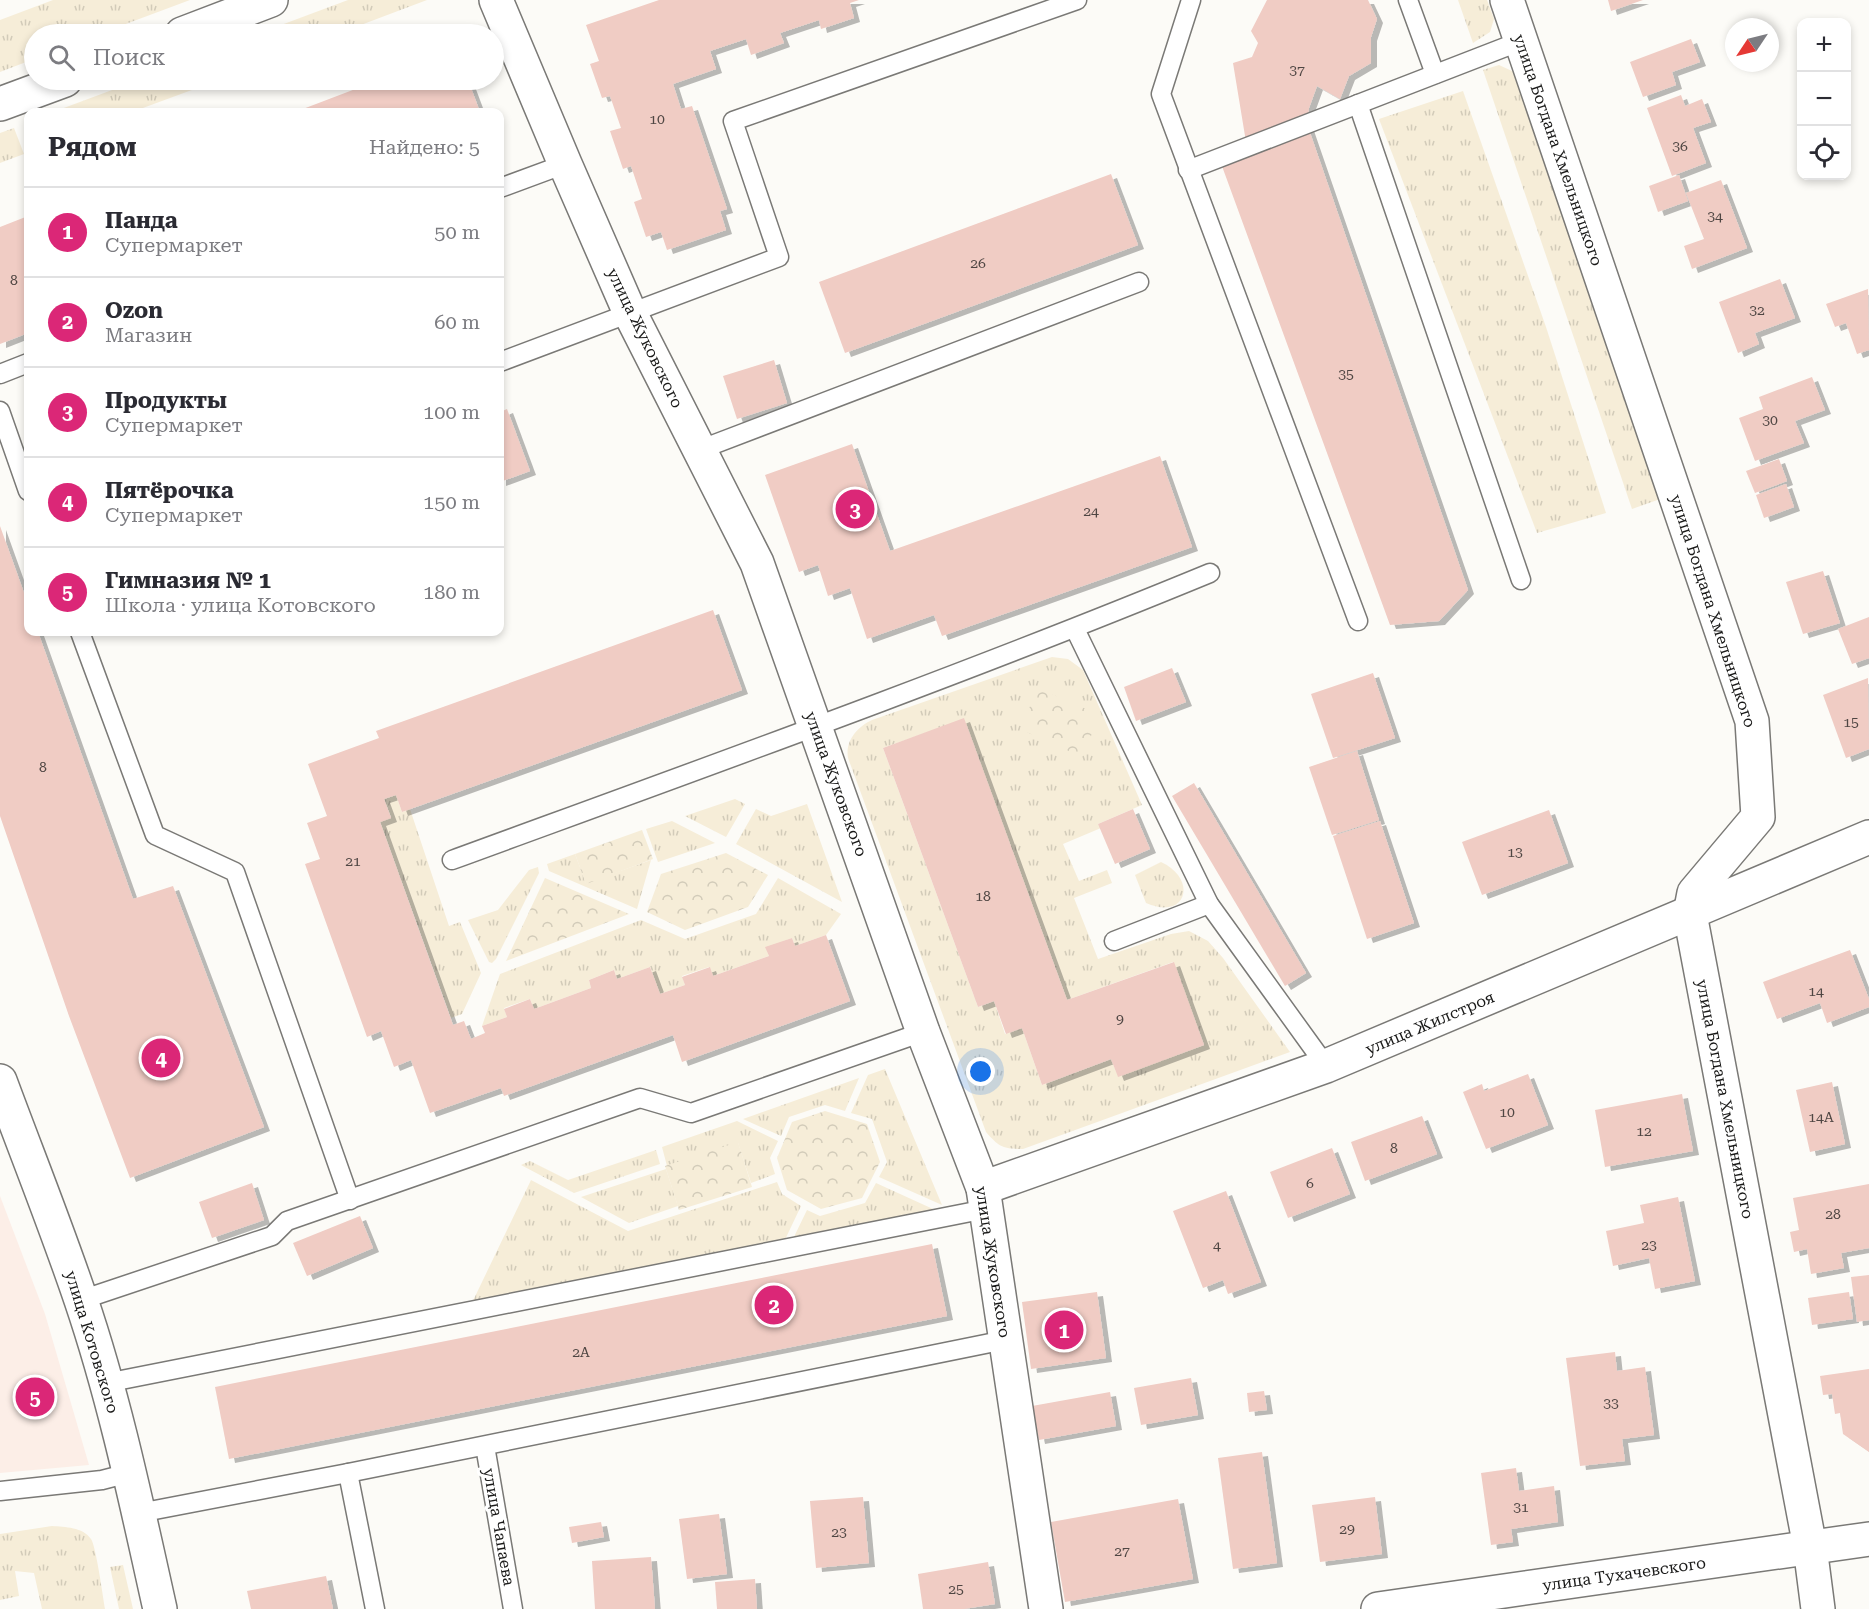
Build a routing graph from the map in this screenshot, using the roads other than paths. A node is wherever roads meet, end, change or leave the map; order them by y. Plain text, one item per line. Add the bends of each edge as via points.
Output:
1 (271, 0) edge
2 (496, 0) edge
3 (1077, 0) edge
4 (1191, 0) edge
5 (1408, 0) edge
6 (1508, 0) edge
7 (208, 24) edge
8 (1521, 41) junction
9 (1435, 74) junction
10 (37, 90) edge
11 (0, 104) edge
12 (1358, 104) junction
13 (565, 164) junction
14 (1188, 170) junction
15 (504, 187) edge
16 (1139, 282) dead end
17 (630, 313) junction
18 (504, 360) edge
19 (24, 365) edge
20 (0, 374) edge
21 (0, 411) edge
22 (699, 450) junction
23 (24, 480) edge
24 (1210, 573) dead end
25 (1521, 580) dead end
26 (1358, 621) dead end
27 (1075, 629) junction
28 (81, 636) edge
29 (815, 727) junction
30 (1869, 837) edge
31 (452, 860) dead end
32 (1209, 904) junction
33 (1690, 914) junction
34 (1114, 941) dead end
35 (923, 1032) junction
36 (1326, 1066) junction
37 (0, 1081) edge
38 (985, 1198) junction
39 (350, 1200) junction
40 (81, 1300) junction
41 (1005, 1340) junction
42 (106, 1383) junction
43 (484, 1446) junction
44 (129, 1473) junction
45 (348, 1473) junction
46 (0, 1491) edge
47 (139, 1513) junction
48 (1869, 1539) edge
49 (1810, 1547) junction
50 (160, 1609) edge
51 (375, 1609) edge
52 (513, 1609) edge
53 (1046, 1609) edge
54 (1378, 1609) edge
55 (1818, 1609) edge

1 - 7 street
2 - 13 street, улица Жуковского
3 - 17 lane via 733,121 779,257
4 - 14 lane via 1161,94
5 - 9 lane
6 - 8 street, улица Богдана Хмельницкого
8 - 9 lane
8 - 33 street, улица Богдана Хмельницкого via 1752,721 1758,816 1694,893
9 - 12 lane
10 - 11 street
12 - 14 lane
12 - 25 lane
13 - 15 lane
13 - 17 street, улица Жуковского
14 - 26 lane
16 - 22 lane
17 - 18 lane
17 - 22 street, улица Жуковского
19 - 20 lane
21 - 23 lane
22 - 29 street, улица Жуковского via 757,563
24 - 27 lane
27 - 29 lane
27 - 32 lane
28 - 39 lane via 155,835 235,872
29 - 31 lane
29 - 35 street, улица Жуковского
30 - 33 street, улица Жилстроя
32 - 34 lane
32 - 36 lane
33 - 36 street, улица Жилстроя
33 - 49 street, улица Богдана Хмельницкого
35 - 38 street, улица Жуковского
35 - 39 lane via 691,1113 640,1098
36 - 38 street, улица Жилстроя
37 - 40 street, улица Котовского
38 - 41 street, улица Жуковского
38 - 42 lane
39 - 40 lane via 287,1221 272,1236
40 - 42 street, улица Котовского
41 - 43 lane
41 - 53 street, улица Жуковского
42 - 44 street, улица Котовского
43 - 45 lane
43 - 52 lane, улица Чапаева
44 - 46 lane
44 - 47 street, улица Котовского
45 - 47 lane
45 - 51 lane
47 - 50 street, улица Котовского
48 - 49 street, улица Тухачевского
49 - 54 street, улица Тухачевского
49 - 55 street, улица Богдана Хмельницкого

